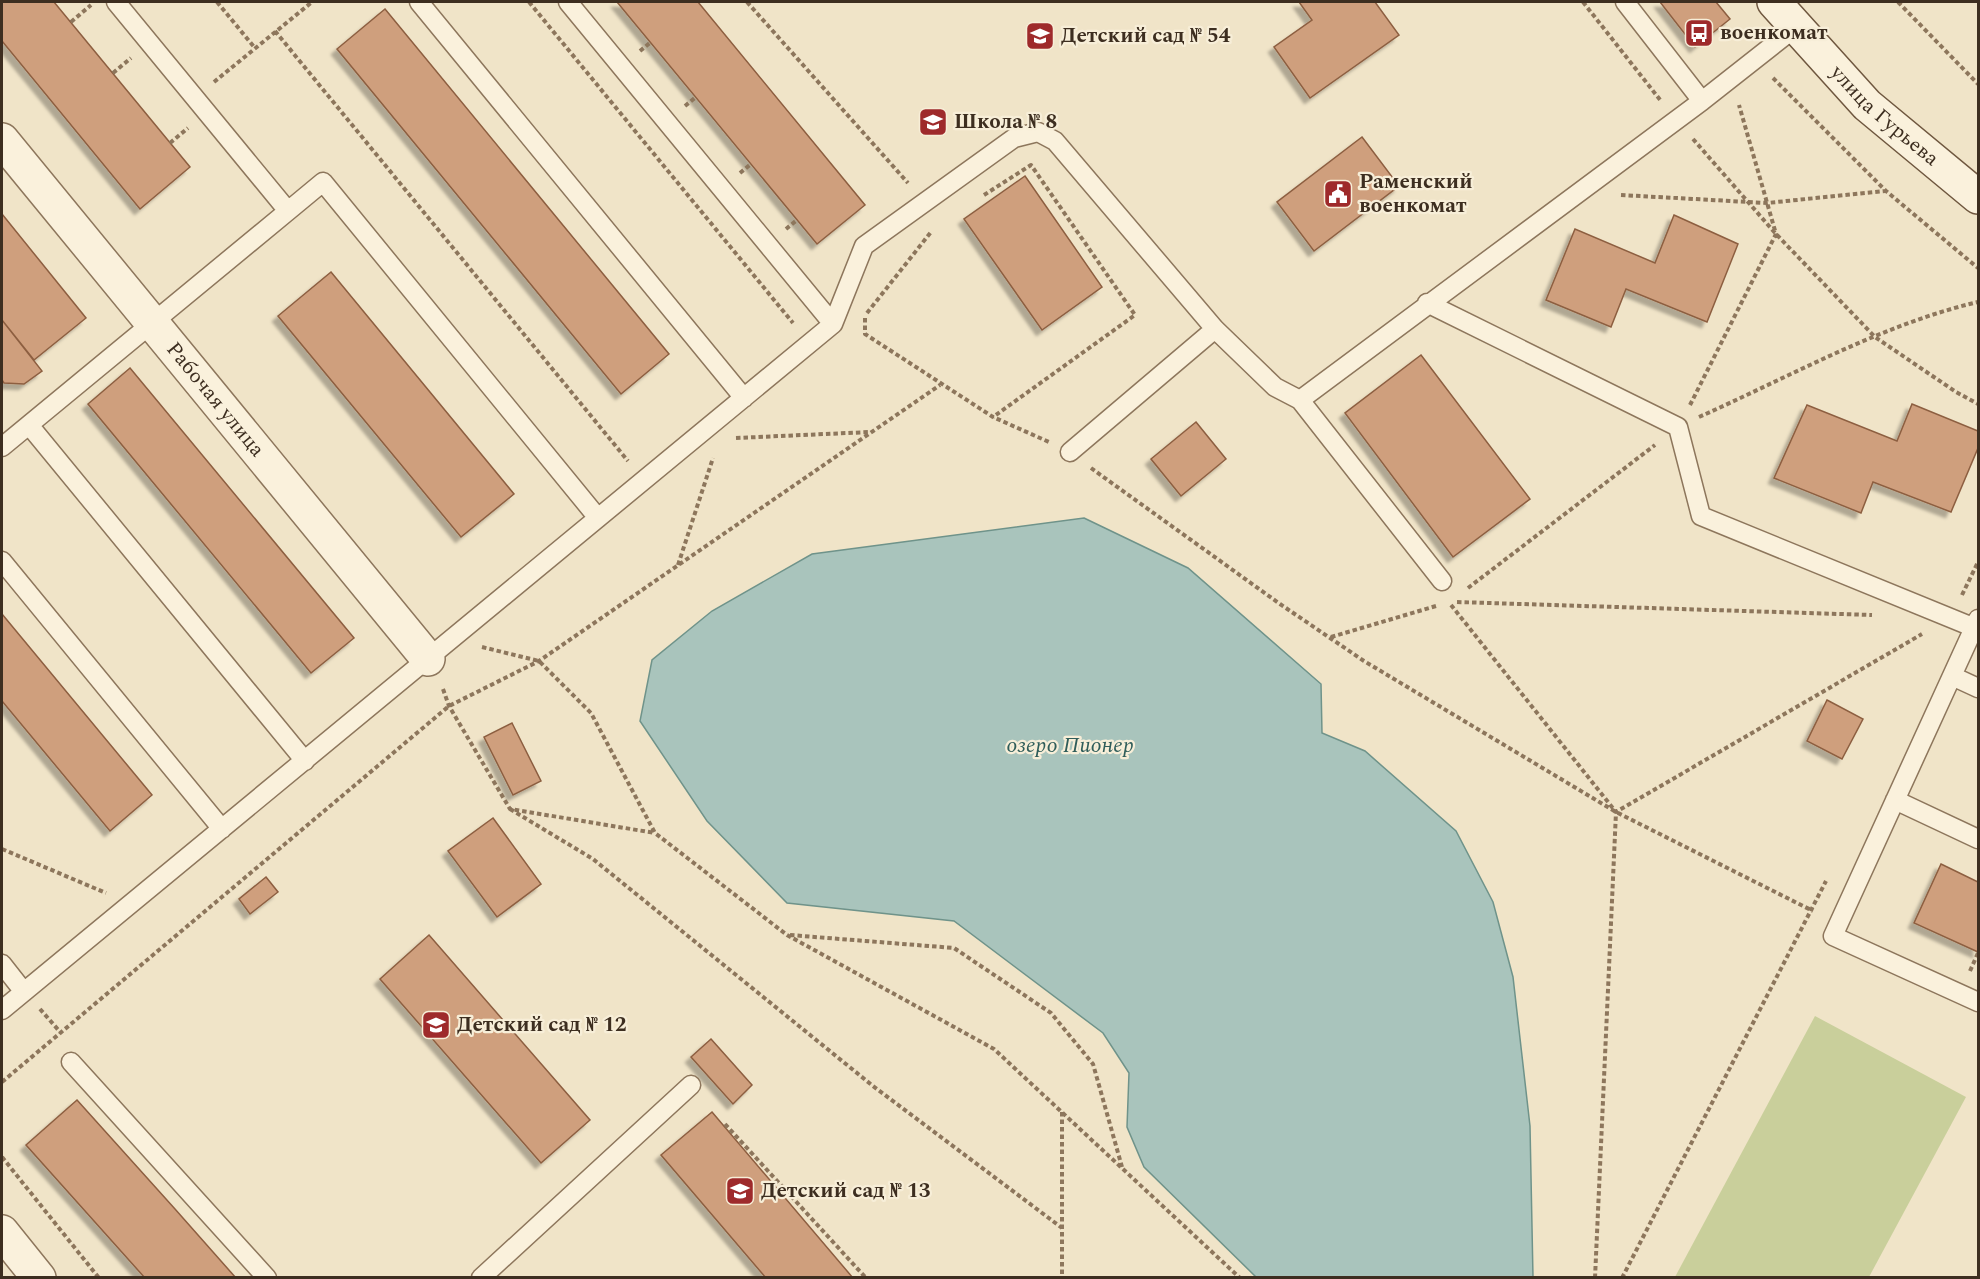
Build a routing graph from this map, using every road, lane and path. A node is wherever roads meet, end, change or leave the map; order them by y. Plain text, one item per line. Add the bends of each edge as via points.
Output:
1 (96, 2) edge
2 (116, 2) edge
3 (217, 2) edge
4 (312, 2) edge
5 (419, 2) edge
6 (529, 2) edge
7 (568, 2) edge
8 (747, 2) edge
9 (1583, 2) edge
10 (1625, 2) edge
11 (1774, 2) edge
12 (1898, 2) edge
13 (71, 22) dead end
14 (1796, 27) junction
15 (275, 31) junction
16 (255, 48) junction
17 (1771, 76) dead end
18 (1978, 84) edge
19 (195, 98) junction
20 (1702, 101) junction
21 (1738, 101) dead end
22 (1676, 120) junction
23 (2, 140) edge
24 (1886, 191) junction
25 (1609, 194) dead end
26 (1978, 197) edge
27 (974, 201) dead end
28 (925, 202) junction
29 (1748, 202) junction
30 (1767, 203) junction
31 (288, 211) junction
32 (936, 225) dead end
33 (1776, 234) junction
34 (1978, 268) edge
35 (1978, 302) edge
36 (1427, 303) junction
37 (865, 304) dead end
38 (865, 316) junction
39 (152, 323) junction
40 (856, 323) dead end
41 (833, 324) junction
42 (1215, 329) junction
43 (1875, 338) junction
44 (810, 344) junction
45 (940, 385) junction
46 (744, 398) junction
47 (1300, 400) junction
48 (1978, 404) edge
49 (993, 417) junction
50 (28, 425) junction
51 (1678, 427) junction
52 (870, 432) junction
53 (731, 438) dead end
54 (2, 447) edge
55 (716, 449) dead end
56 (1070, 452) junction
57 (644, 480) junction
58 (598, 518) junction
59 (2, 561) edge
60 (678, 566) junction
61 (1442, 581) joint
62 (1467, 588) dead end
63 (1458, 595) dead end
64 (1449, 602) junction
65 (1879, 615) dead end
66 (1951, 618) junction
67 (1977, 623) edge
68 (462, 631) junction
69 (1330, 638) junction
70 (428, 659) junction
71 (539, 661) junction
72 (1952, 676) junction
73 (1978, 688) edge
74 (449, 706) junction
75 (304, 761) junction
76 (1895, 800) junction
77 (510, 809) junction
78 (1616, 812) junction
79 (222, 829) junction
80 (655, 833) junction
81 (1978, 839) edge
82 (2, 849) edge
83 (132, 903) junction
84 (787, 935) junction
85 (1978, 953) edge
86 (2, 964) edge
87 (1960, 967) dead end
88 (1970, 971) junction
89 (1978, 975) edge
90 (24, 992) junction
91 (48, 1000) dead end
92 (1978, 1002) edge
93 (39, 1008) junction
94 (2, 1010) edge
95 (31, 1014) dead end
96 (61, 1031) junction
97 (71, 1062) joint
98 (2, 1082) edge
99 (691, 1085) dead end
100 (1062, 1112) junction
101 (725, 1124) dead end
102 (2, 1157) edge
103 (1122, 1167) junction
104 (1062, 1228) junction
105 (2, 1232) edge
106 (39, 1278) edge
107 (99, 1278) edge
108 (267, 1278) edge
109 (481, 1278) edge
110 (867, 1278) edge
111 (1062, 1278) edge
112 (1240, 1278) edge
113 (1595, 1278) edge
114 (1622, 1278) edge

1 - 13 path
2 - 19 lane
3 - 16 path
4 - 15 path
5 - 46 lane
6 - 44 path
7 - 41 lane
8 - 28 path
9 - 22 path
10 - 20 lane
11 - 14 street, улица Гурьева
12 - 18 path
14 - 20 lane
14 - 26 street, улица Гурьева via 1867,105
15 - 16 path
15 - 57 path
16 - 19 path
17 - 24 path
19 - 31 lane
20 - 22 lane
21 - 30 path
22 - 29 path
22 - 36 lane
23 - 39 street, Рабочая улица
24 - 30 path
24 - 34 path
25 - 29 path
27 - 49 path via 1031,165 1135,315
28 - 41 lane via 864,246
28 - 42 lane via 1014,138 1038,132 1055,141
29 - 30 path
29 - 33 path
30 - 33 path
31 - 39 lane
31 - 58 lane via 323,182
32 - 38 path
33 - 43 path
33 - 51 path
35 - 43 path
36 - 47 lane
36 - 51 lane
37 - 38 path
38 - 40 path
38 - 45 path via 865,334
39 - 50 lane
39 - 70 street, Рабочая улица
41 - 44 lane
42 - 47 lane via 1275,387
42 - 56 lane
43 - 48 path
43 - 51 path
44 - 46 lane
45 - 49 path
45 - 52 path
46 - 57 lane
47 - 61 lane
49 - 56 path
50 - 54 lane
50 - 75 lane
51 - 62 path
51 - 66 lane via 1701,516
52 - 53 path
52 - 60 path
55 - 60 path
56 - 69 path
57 - 58 lane
58 - 68 lane
59 - 79 lane
60 - 71 path
61 - 64 path
63 - 64 path
64 - 65 path
64 - 69 path
64 - 78 path
66 - 67 lane
66 - 78 path
67 - 72 lane
68 - 70 lane
68 - 71 path via 473,645
69 - 78 path
70 - 74 path via 440,677
70 - 75 lane
71 - 74 path
71 - 80 path via 591,713
72 - 73 lane
72 - 76 lane
74 - 77 path
74 - 96 path
75 - 79 lane
76 - 81 lane
76 - 92 lane via 1833,936
77 - 80 path
77 - 104 path via 593,859 873,1086
78 - 113 path
78 - 114 path via 1813,911
79 - 83 lane
80 - 84 path
82 - 83 path
83 - 90 lane
84 - 100 path via 994,1049
84 - 103 path via 954,948 1051,1013 1093,1064
85 - 88 path
86 - 90 lane
87 - 88 path
88 - 89 path
90 - 94 lane
91 - 93 path
93 - 95 path
93 - 96 path
96 - 97 path
96 - 98 path
97 - 108 lane
99 - 109 lane
100 - 103 path
100 - 104 path
101 - 110 path
102 - 107 path
103 - 112 path
104 - 111 path
105 - 106 street

